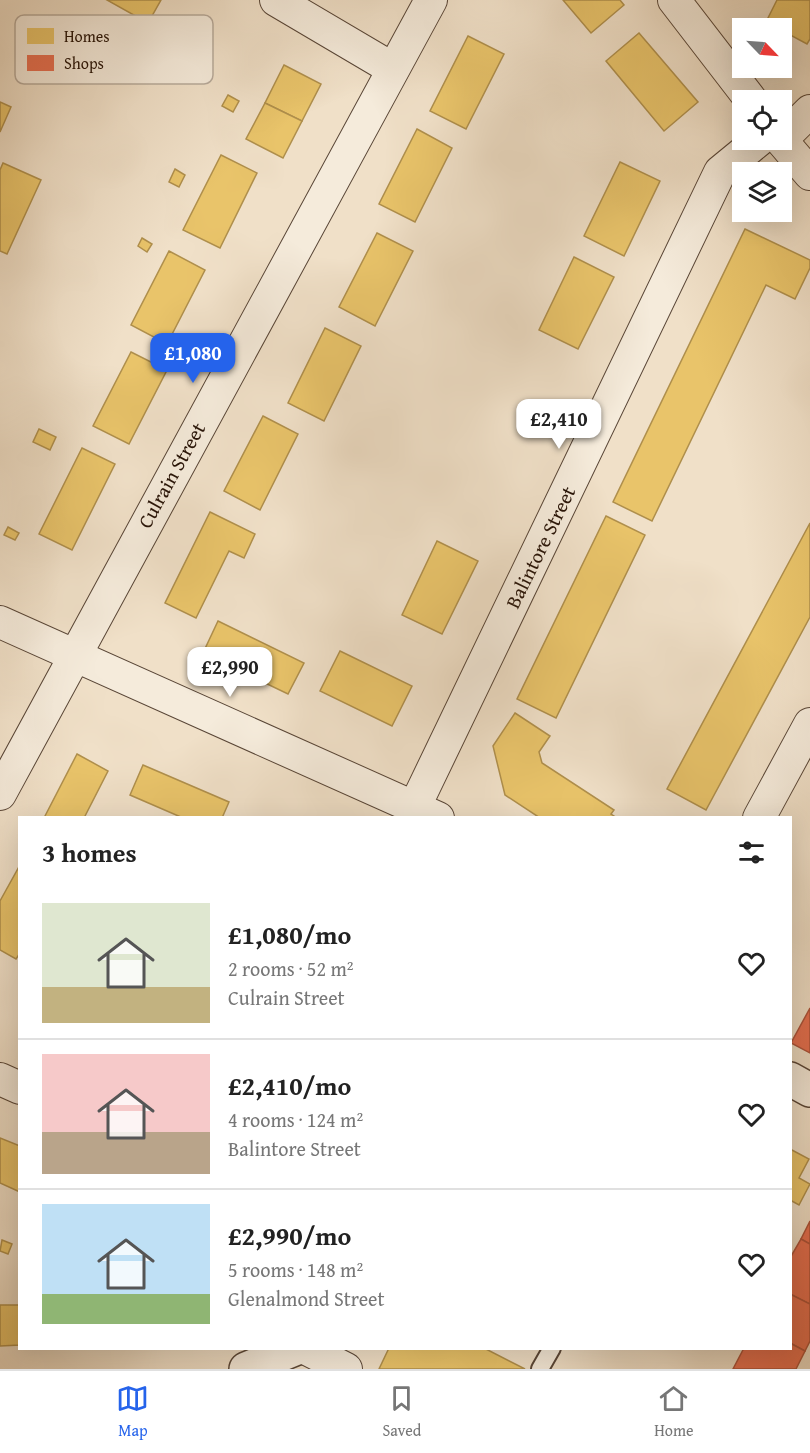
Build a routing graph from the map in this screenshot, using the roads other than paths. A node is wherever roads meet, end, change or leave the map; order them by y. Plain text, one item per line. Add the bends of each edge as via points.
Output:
1 (276, 0) edge
2 (431, 0) edge
3 (674, 0) edge
4 (393, 69) junction
5 (743, 90) edge
6 (810, 111) edge
7 (792, 128) edge
8 (747, 150) edge
9 (790, 150) edge
10 (810, 174) edge
11 (0, 622) edge
12 (73, 657) junction
13 (810, 724) edge
14 (0, 794) edge
15 (427, 812) edge
16 (760, 816) edge
17 (0, 1079) edge
18 (792, 1080) edge
19 (18, 1087) edge
20 (810, 1090) edge
21 (292, 1350) edge
22 (309, 1350) edge
23 (551, 1350) edge
24 (246, 1369) edge
25 (346, 1369) edge
26 (540, 1369) edge

1 - 4 street
2 - 4 street, Culrain Street
3 - 5 street
4 - 12 street, Culrain Street
6 - 7 street
8 - 15 street, Balintore Street via 720,172
9 - 10 street
11 - 12 street
12 - 14 street, Culrain Street
12 - 15 street
13 - 16 street
17 - 19 street
18 - 20 street
21 - 24 street
22 - 25 street
23 - 26 lane

